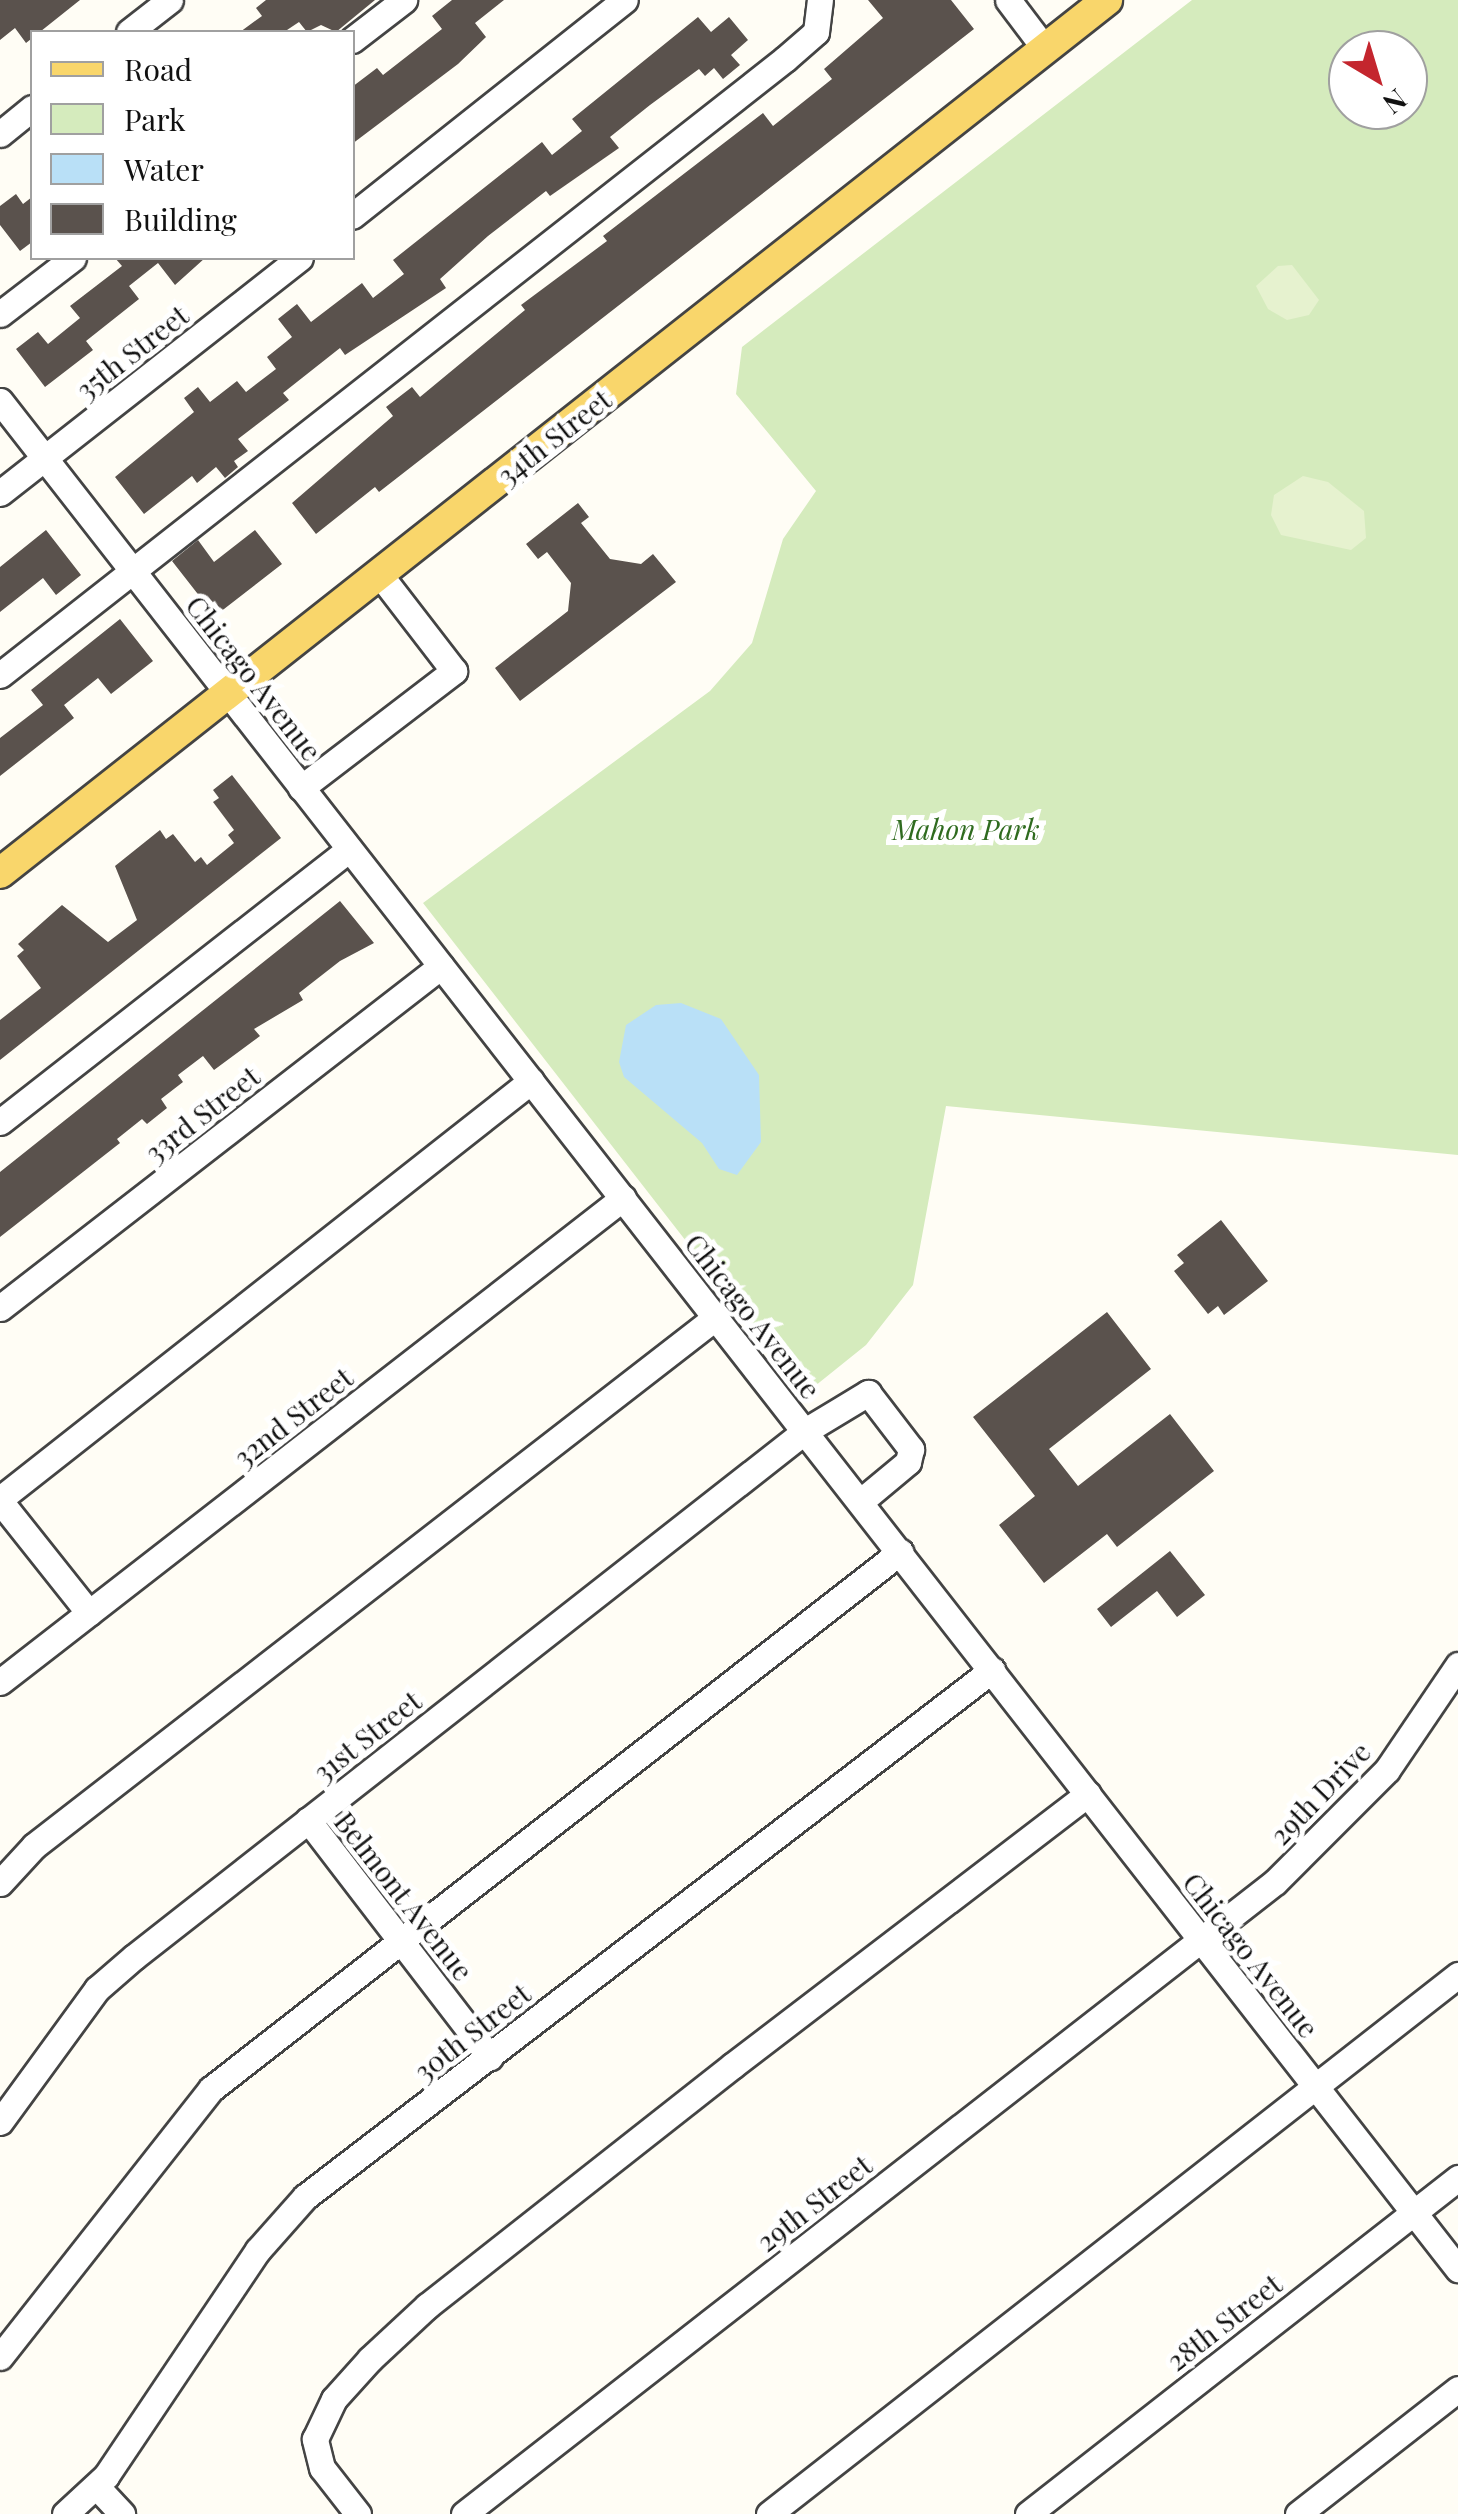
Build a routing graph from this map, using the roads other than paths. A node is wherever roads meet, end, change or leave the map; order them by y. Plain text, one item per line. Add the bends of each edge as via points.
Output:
1 (170, 0) edge
2 (404, 0) edge
3 (625, 0) edge
4 (820, 0) edge
5 (1008, 0) edge
6 (1107, 0) edge
7 (132, 30) edge
8 (355, 38) edge
9 (1046, 49) junction
10 (30, 110) edge
11 (0, 134) edge
12 (355, 214) edge
13 (70, 260) edge
14 (297, 260) edge
15 (0, 314) edge
16 (0, 401) edge
17 (45, 458) junction
18 (0, 493) edge
19 (133, 572) junction
20 (380, 575) junction
21 (0, 675) edge
22 (228, 695) junction
23 (302, 788) junction
24 (349, 849) junction
25 (0, 873) edge
26 (441, 966) junction
27 (531, 1081) junction
28 (0, 1122) edge
29 (623, 1198) junction
30 (0, 1308) edge
31 (716, 1317) junction
32 (805, 1430) junction
33 (0, 1500) edge
34 (860, 1502) junction
35 (900, 1552) junction
36 (88, 1612) junction
37 (1458, 1665) edge
38 (992, 1670) junction
39 (0, 1682) edge
40 (1088, 1794) junction
41 (308, 1820) junction
42 (0, 1884) edge
43 (399, 1938) junction
44 (1202, 1941) junction
45 (1458, 1976) edge
46 (490, 2056) junction
47 (1316, 2086) junction
48 (0, 2122) edge
49 (1458, 2178) edge
50 (1414, 2212) junction
51 (1458, 2269) edge
52 (0, 2357) edge
53 (1458, 2389) edge
54 (97, 2487) junction
55 (66, 2514) edge
56 (122, 2514) edge
57 (358, 2514) edge
58 (464, 2514) edge
59 (769, 2514) edge
60 (1028, 2514) edge
61 (1298, 2514) edge

1 - 7 street
2 - 8 street
3 - 12 street
4 - 19 street via 816,32 785,59
5 - 9 street
6 - 9 main road, 34th Street
9 - 20 main road, 34th Street
10 - 11 street
13 - 15 street
14 - 17 street, 35th Street
16 - 17 street, Chicago Avenue
17 - 18 street, 35th Street
17 - 19 street, Chicago Avenue
19 - 21 street
19 - 22 street, Chicago Avenue
20 - 22 main road, 34th Street
20 - 23 street via 454,670
22 - 23 street, Chicago Avenue
22 - 25 main road, 34th Street
23 - 24 street, Chicago Avenue
24 - 26 street, Chicago Avenue
24 - 28 street
26 - 27 street, Chicago Avenue
26 - 30 street, 33rd Street
27 - 29 street, Chicago Avenue
27 - 33 street
29 - 31 street, Chicago Avenue
29 - 36 street, 32nd Street
31 - 32 street, Chicago Avenue
31 - 42 street via 50,1834
32 - 34 street, Chicago Avenue
32 - 34 street, 31st Street via 846,1400 868,1393 905,1438 908,1462
32 - 41 street, 31st Street
33 - 36 street
34 - 35 street, Chicago Avenue
35 - 38 street, Chicago Avenue
35 - 43 street
36 - 39 street, 32nd Street
37 - 44 street, 29th Drive via 1387,1770 1342,1819
38 - 40 street, Chicago Avenue
38 - 46 street, 30th Street
40 - 44 street, Chicago Avenue
40 - 57 street via 427,2306 370,2359 334,2399 315,2439 322,2468
41 - 43 street, Belmont Avenue
41 - 48 street, 31st Street via 97,1989
43 - 46 street, Belmont Avenue
43 - 52 street via 211,2089
44 - 47 street, Chicago Avenue
44 - 58 street, 29th Street
45 - 47 street
46 - 54 street, 30th Street via 278,2222
47 - 50 street, Chicago Avenue
47 - 59 street
49 - 50 street, 28th Street
50 - 51 street, Chicago Avenue
50 - 60 street, 28th Street
53 - 61 street
54 - 55 street, 30th Street
54 - 56 street

